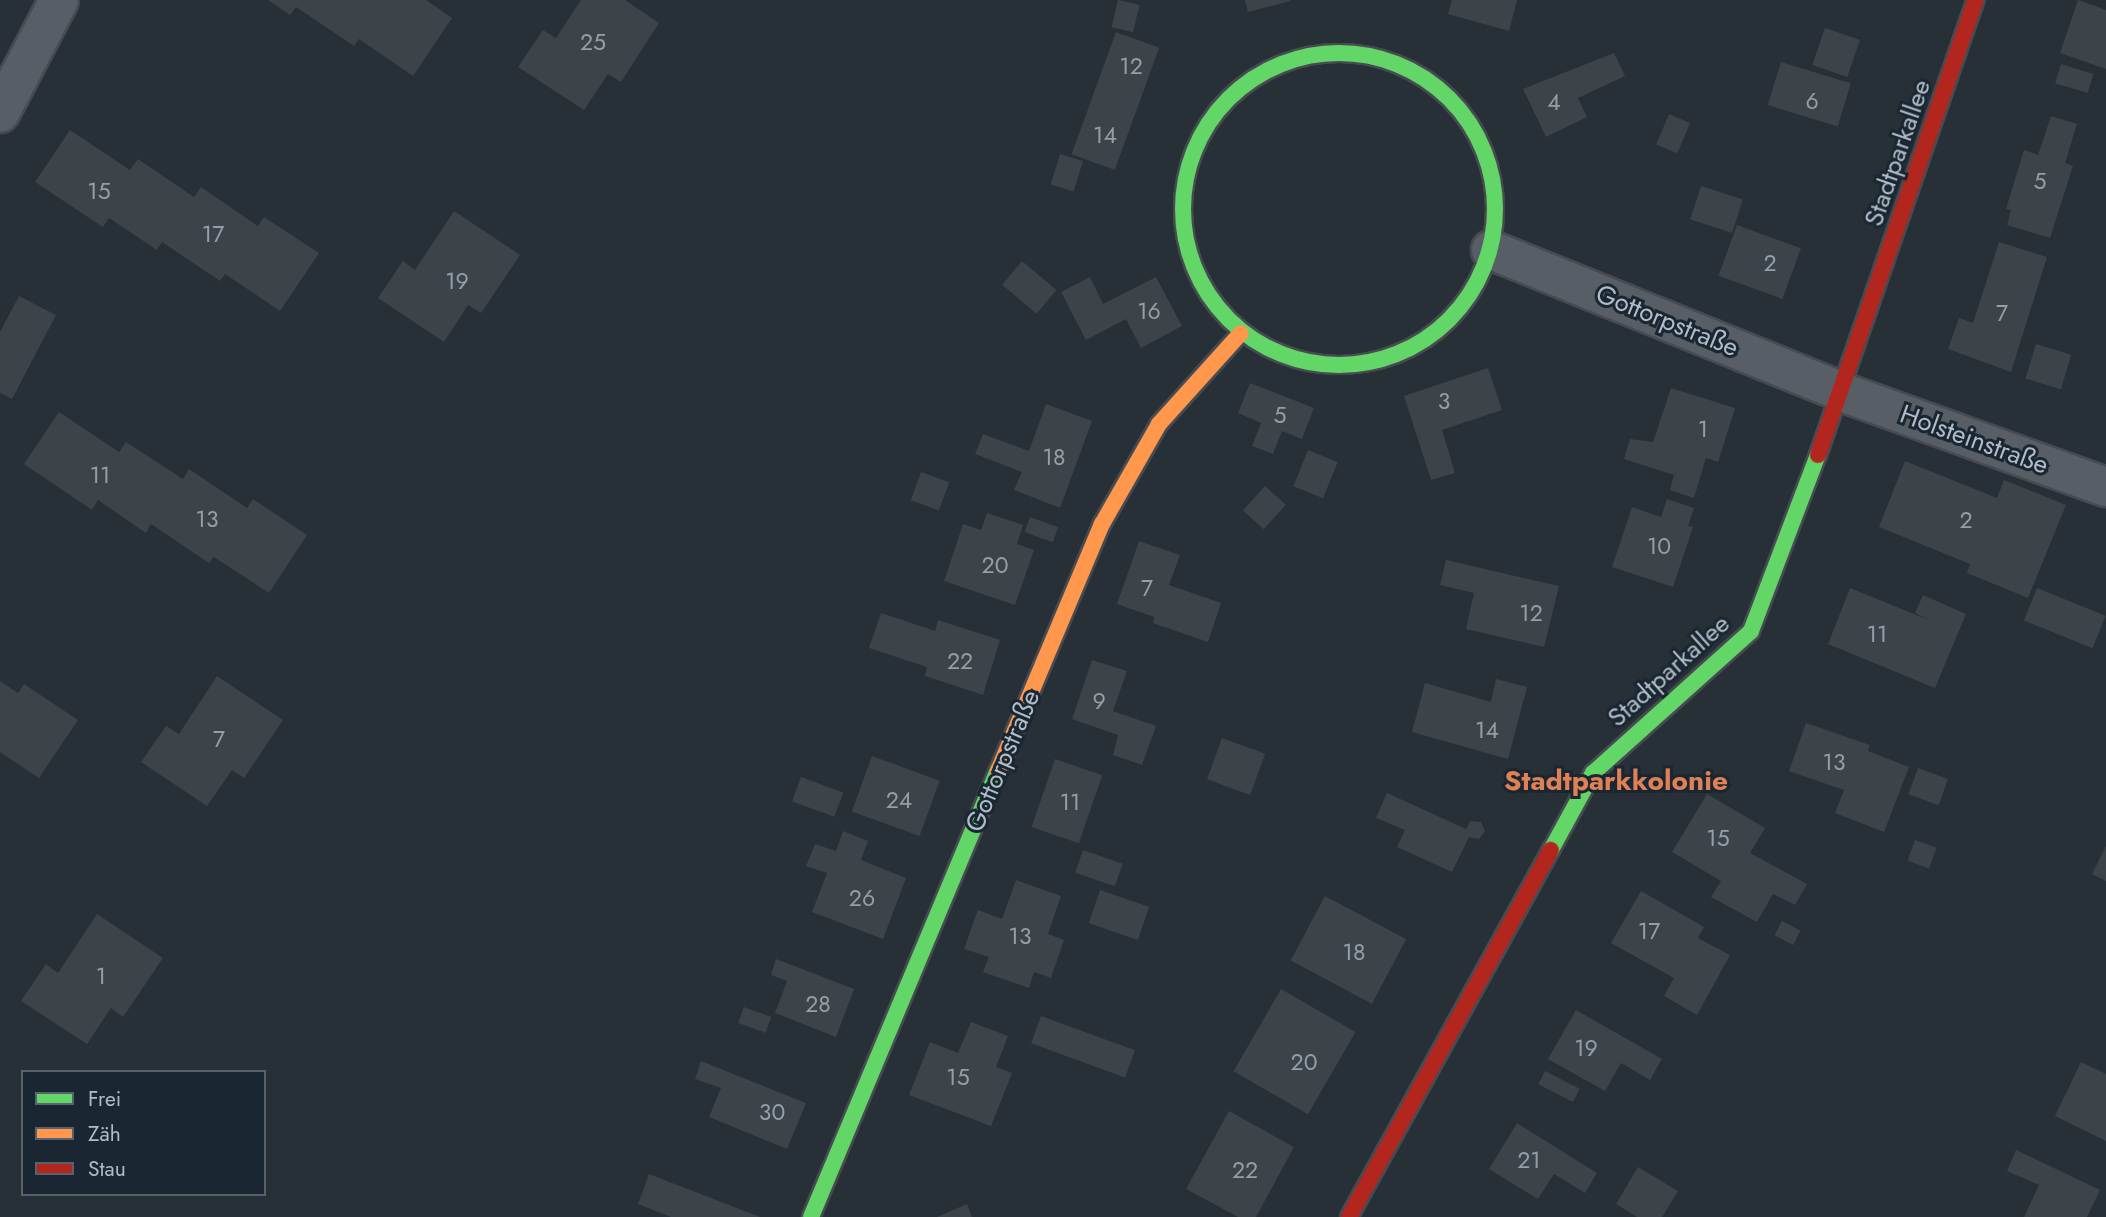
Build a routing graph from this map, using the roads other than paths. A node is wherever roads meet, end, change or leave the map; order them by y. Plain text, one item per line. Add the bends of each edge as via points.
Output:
1 (59, 0) edge
2 (1976, 0) edge
3 (0, 114) edge
4 (1491, 250) junction
5 (1241, 333) junction
6 (1842, 393) junction
7 (2106, 487) edge
8 (811, 1217) edge
9 (1349, 1217) edge

1 - 3 street
2 - 6 street, Stadtparkallee
4 - 5 street via 1470,297 1434,335 1388,359 1337,368 1286,358
4 - 5 street via 1496,198 1484,148 1457,104 1416,72 1367,54 1315,54 1266,70 1225,102 1195,145 1182,195 1186,247 1206,295
4 - 6 street, Gottorpstraße
5 - 8 street, Gottorpstraße via 1160,424 1102,524
6 - 7 street, Holsteinstraße
6 - 9 street, Stadtparkallee via 1751,631 1593,774

